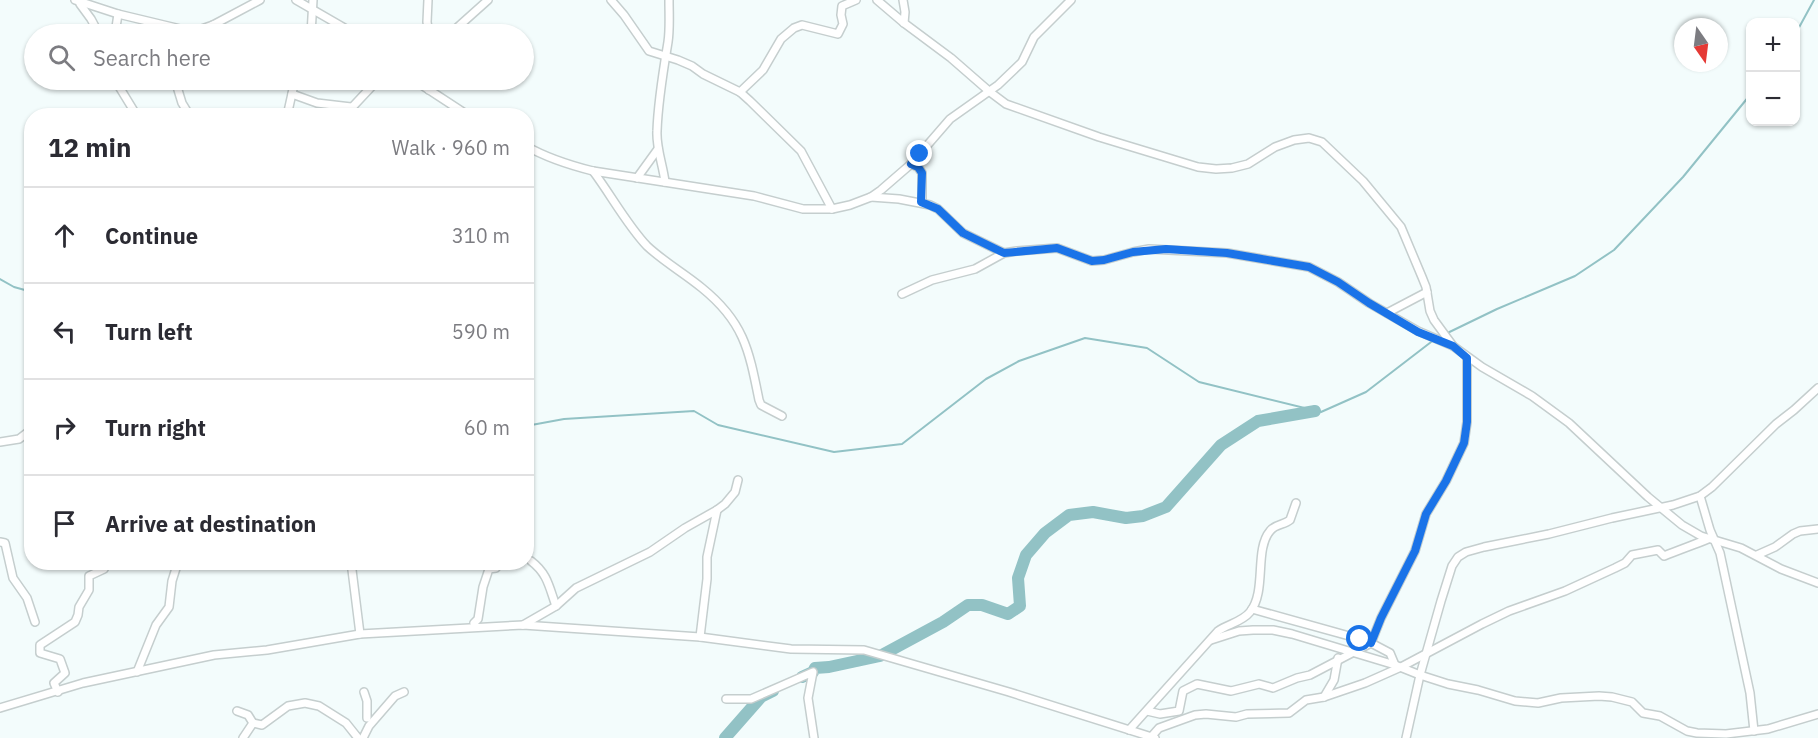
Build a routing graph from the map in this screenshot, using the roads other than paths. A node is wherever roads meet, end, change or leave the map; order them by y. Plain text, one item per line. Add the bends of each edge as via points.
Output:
1 (260, 0) edge
2 (296, 0) edge
3 (313, 0) edge
4 (428, 0) edge
5 (488, 0) edge
6 (611, 0) edge
7 (669, 0) edge
8 (856, 0) edge
9 (877, 0) edge
10 (903, 0) edge
11 (1071, 0) edge
12 (77, 1) edge
13 (313, 10) junction
14 (118, 14) junction
15 (904, 23) junction
16 (93, 24) edge
17 (116, 24) edge
18 (157, 24) edge
19 (215, 24) edge
20 (312, 24) edge
21 (338, 24) edge
22 (427, 24) edge
23 (461, 24) edge
24 (665, 56) junction
25 (121, 90) edge
26 (178, 90) edge
27 (293, 90) edge
28 (368, 90) edge
29 (429, 90) edge
30 (740, 92) junction
31 (990, 92) junction
32 (292, 94) junction
33 (351, 107) joint
34 (132, 108) edge
35 (185, 108) edge
36 (289, 108) edge
37 (457, 108) edge
38 (658, 149) junction
39 (534, 150) edge
40 (911, 164) junction
41 (593, 171) junction
42 (637, 178) junction
43 (665, 182) junction
44 (872, 196) junction
45 (921, 202) junction
46 (832, 209) junction
47 (1004, 253) junction
48 (1427, 292) junction
49 (902, 294) dead end
50 (1387, 313) junction
51 (1453, 346) junction
52 (1467, 358) junction
53 (1818, 388) edge
54 (782, 416) dead end
55 (24, 435) edge
56 (0, 442) edge
57 (738, 480) dead end
58 (1700, 496) junction
59 (1296, 503) dead end
60 (1660, 508) junction
61 (717, 510) junction
62 (1818, 529) edge
63 (1712, 540) junction
64 (0, 542) edge
65 (1757, 555) junction
66 (534, 563) edge
67 (102, 570) edge
68 (175, 570) edge
69 (352, 570) edge
70 (489, 570) edge
71 (1818, 583) edge
72 (556, 606) junction
73 (1252, 609) junction
74 (35, 622) dead end
75 (474, 623) dead end
76 (524, 625) junction
77 (360, 634) junction
78 (700, 637) junction
79 (1211, 640) junction
80 (1371, 643) junction
81 (1340, 649) junction
82 (1355, 653) junction
83 (1427, 654) junction
84 (1338, 660) junction
85 (1398, 666) junction
86 (137, 672) junction
87 (1420, 675) junction
88 (58, 692) junction
89 (364, 692) dead end
90 (404, 692) dead end
91 (1324, 696) junction
92 (726, 699) dead end
93 (0, 708) edge
94 (237, 711) dead end
95 (1147, 711) junction
96 (1818, 714) edge
97 (367, 718) dead end
98 (253, 723) junction
99 (1129, 730) junction
100 (1754, 731) junction
101 (1153, 737) edge
102 (243, 738) edge
103 (358, 738) edge
104 (363, 738) edge
105 (814, 738) edge
106 (1406, 738) edge

1 - 19 street
2 - 13 street
3 - 13 street
4 - 22 street
5 - 23 street
6 - 24 street via 649,51
7 - 24 street
8 - 30 street via 842,6 843,24 838,34 802,25 794,28 781,39 763,70
9 - 15 street
10 - 15 street
11 - 31 street via 1034,37 1022,62
12 - 14 street
12 - 16 street
13 - 20 street
13 - 21 street
14 - 17 street
14 - 18 street
15 - 31 street
24 - 30 street
24 - 38 street
25 - 34 street
26 - 35 street
27 - 32 street
28 - 33 street
29 - 37 street
30 - 46 street via 801,151
31 - 40 street via 950,119
31 - 48 street via 1012,107 1198,167 1216,169 1248,164 1275,147 1301,138 1322,142 1397,221
32 - 33 street via 317,103
32 - 36 street
38 - 42 street
38 - 43 street
39 - 41 street
40 - 44 street
40 - 45 street via 922,173
41 - 42 street
41 - 54 street via 635,233 703,288 739,328 761,405
42 - 43 street
43 - 46 street via 754,196 803,209
44 - 45 street
44 - 46 street
45 - 47 street via 938,209 963,233
47 - 49 street via 975,269 932,280
47 - 50 street via 1057,248 1092,261 1149,249 1238,254 1309,267
48 - 50 street
48 - 51 street via 1434,320
50 - 51 street via 1418,332
51 - 52 street
52 - 60 street via 1569,423
52 - 80 street via 1464,443 1426,514 1415,551
53 - 58 street
55 - 56 street
57 - 61 street via 735,492
58 - 60 street
58 - 63 street
59 - 73 street via 1290,520 1274,527 1265,537
60 - 63 street
60 - 83 street via 1458,557
61 - 72 street via 650,552 576,588
61 - 78 street via 707,557
62 - 65 street via 1800,531
63 - 65 street
63 - 83 street via 1664,556 1658,550 1635,554 1599,576 1500,615
63 - 100 street via 1720,553 1736,623
64 - 74 street via 5,543 13,578 27,598
65 - 71 street
66 - 72 street via 545,574
67 - 88 street via 89,576 89,591 75,622 40,645 40,653 60,659 65,673 54,683
68 - 86 street via 168,607 156,625
69 - 77 street
70 - 75 street
72 - 76 street
73 - 79 street
73 - 80 street
76 - 77 street
76 - 78 street
77 - 86 street via 214,655
78 - 99 street via 792,649 864,650
79 - 81 street via 1239,631 1261,630 1292,634
79 - 95 street
80 - 82 street
80 - 85 street via 1390,653
81 - 82 street
81 - 84 street
82 - 84 street
82 - 85 street
83 - 85 street
83 - 87 street
84 - 91 street via 1334,680
84 - 95 street via 1273,688 1259,684 1231,691 1197,684 1183,691 1179,711
85 - 87 street
85 - 91 street
86 - 88 street
87 - 100 street via 1538,703 1561,698 1612,697 1632,702 1643,713 1660,716 1697,733
87 - 106 street
88 - 93 street
89 - 97 street
90 - 104 street via 395,696
91 - 101 street via 1306,700 1289,712 1236,717 1195,715 1159,728
92 - 105 street via 751,699 813,672 808,698
94 - 98 street via 248,715
95 - 99 street
96 - 100 street
98 - 102 street
98 - 103 street via 262,725 288,706 305,703 319,706 346,723
99 - 101 street

